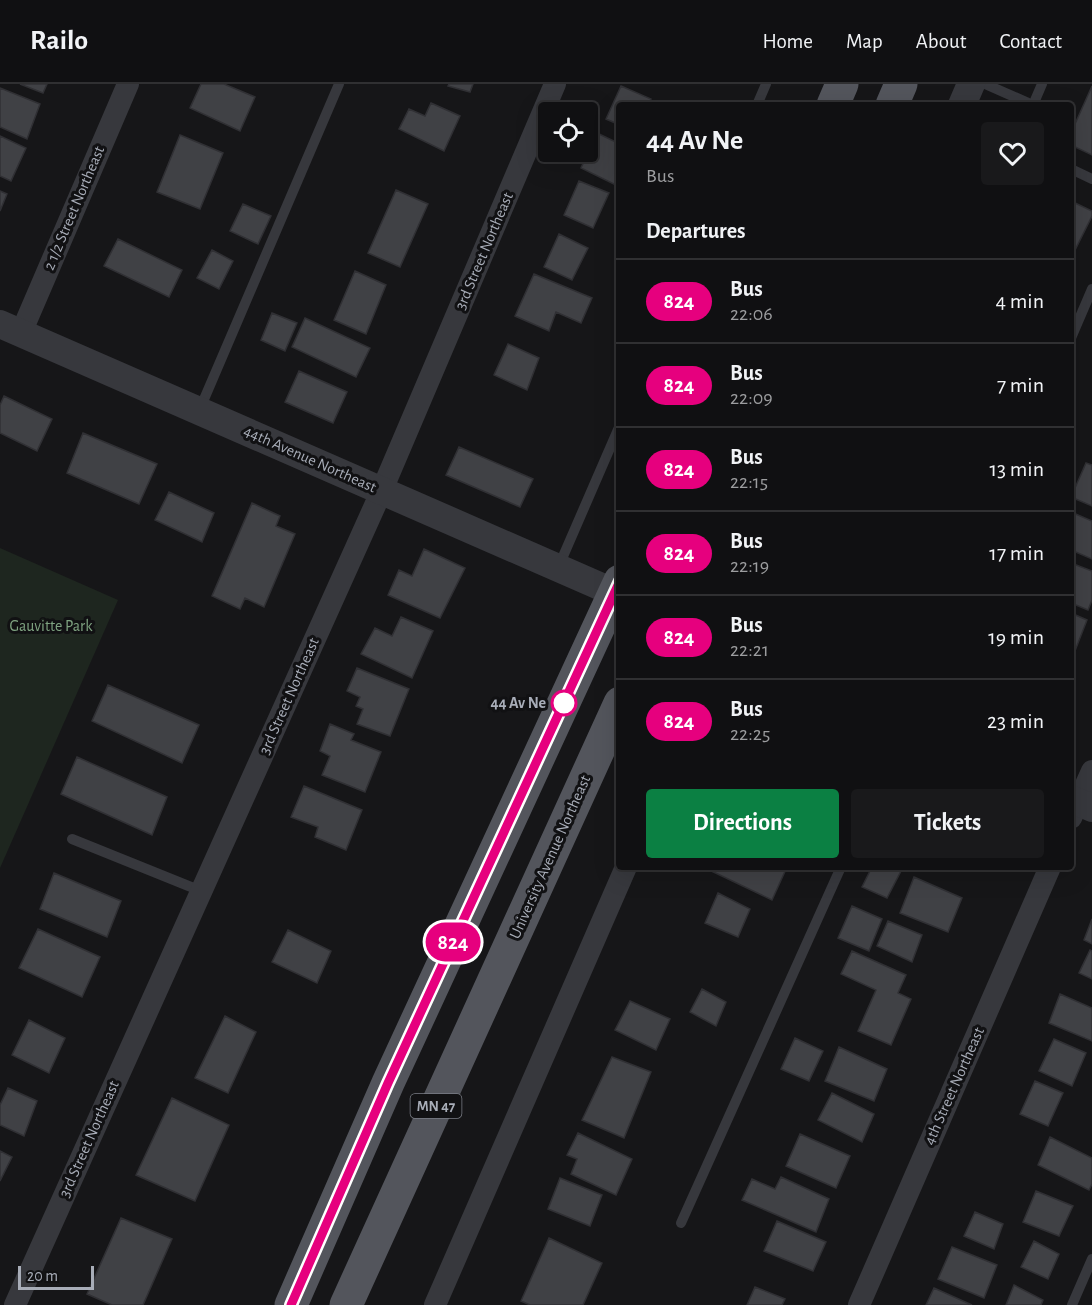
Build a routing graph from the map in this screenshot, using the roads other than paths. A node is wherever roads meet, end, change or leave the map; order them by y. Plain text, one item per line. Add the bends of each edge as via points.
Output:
1 (128, 84) edge
2 (339, 84) edge
3 (555, 84) edge
4 (766, 84) edge
5 (842, 84) edge
6 (901, 84) edge
7 (971, 84) edge
8 (985, 84) edge
9 (1042, 84) edge
10 (758, 102) edge
11 (834, 102) edge
12 (893, 102) edge
13 (963, 102) edge
14 (1026, 102) edge
15 (1034, 102) edge
16 (1074, 170) edge
17 (1092, 179) edge
18 (1092, 289) edge
19 (10, 328) edge
20 (1074, 331) edge
21 (199, 411) junction
22 (616, 433) edge
23 (382, 490) junction
24 (558, 568) junction
25 (616, 589) edge
26 (616, 594) edge
27 (616, 712) edge
28 (1092, 771) edge
29 (1078, 807) edge
30 (72, 839) dead end
31 (625, 870) edge
32 (840, 870) edge
33 (1049, 870) edge
34 (201, 891) junction
35 (681, 1223) dead end
36 (1092, 1259) edge
37 (15, 1305) edge
38 (291, 1305) edge
39 (346, 1305) edge
40 (435, 1305) edge
41 (859, 1305) edge
42 (1072, 1305) edge

1 - 19 street, 2 1/2 Street Northeast
2 - 21 lane
3 - 23 street, 3rd Street Northeast
4 - 10 lane
5 - 11 main road
6 - 12 main road
7 - 13 street
8 - 14 lane
9 - 15 lane
16 - 17 lane
18 - 20 lane
19 - 21 street, 44th Avenue Northeast
21 - 23 street, 44th Avenue Northeast
22 - 24 lane
23 - 24 street, 44th Avenue Northeast
23 - 34 street, 3rd Street Northeast
24 - 25 street, 44th Avenue Northeast
26 - 38 main road, MN 47 via 388,1083
27 - 39 main road, University Avenue Northeast / MN 47
28 - 29 street
30 - 34 lane
31 - 40 street
32 - 35 lane
33 - 41 street, 4th Street Northeast
34 - 37 street, 3rd Street Northeast
36 - 42 lane

